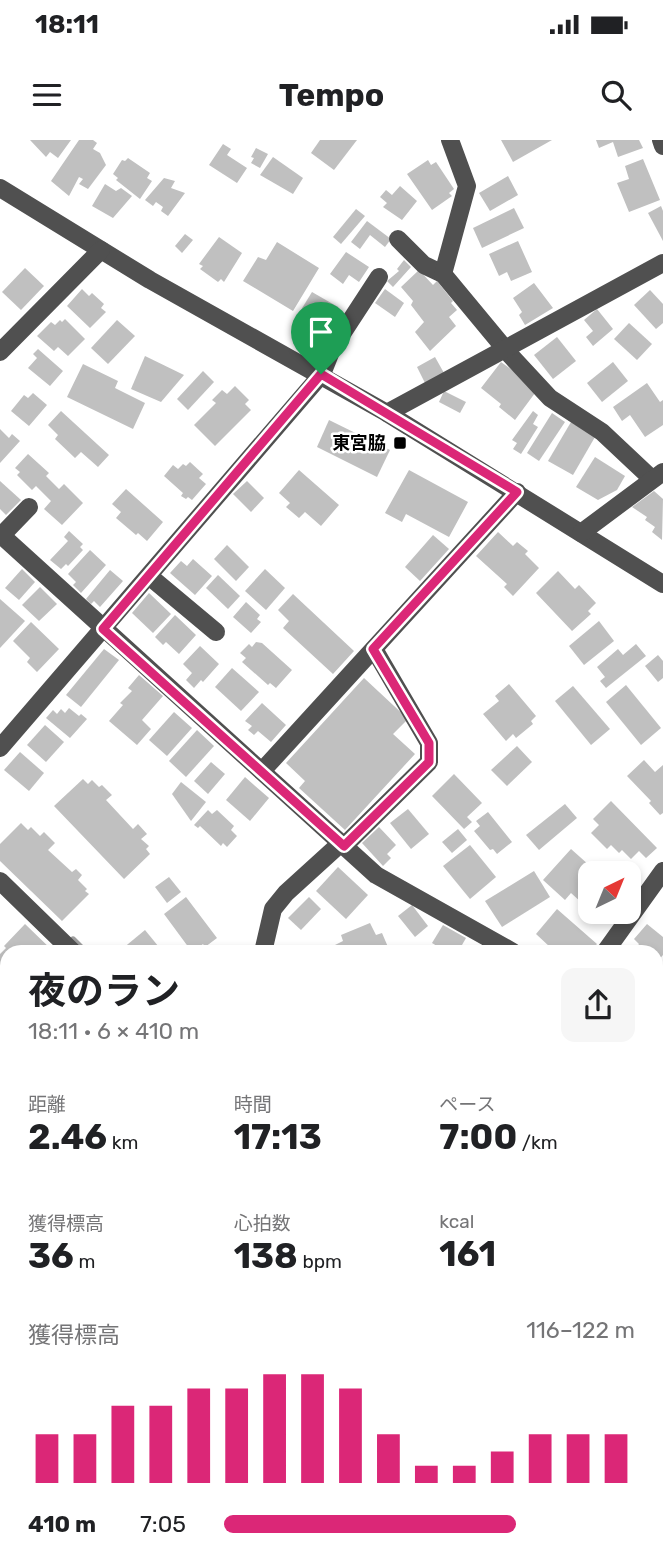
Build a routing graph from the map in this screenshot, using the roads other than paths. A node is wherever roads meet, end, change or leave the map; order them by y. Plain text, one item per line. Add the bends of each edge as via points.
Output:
1 (450, 140) edge
2 (661, 140) edge
3 (663, 146) edge
4 (0, 188) edge
5 (398, 239) dead end
6 (101, 250) junction
7 (663, 263) edge
8 (443, 274) junction
9 (379, 277) dead end
10 (506, 349) junction
11 (0, 352) edge
12 (321, 374) junction
13 (387, 413) junction
14 (657, 476) edge
15 (517, 492) junction
16 (29, 507) dead end
17 (581, 533) junction
18 (1, 535) edge
19 (149, 576) junction
20 (663, 584) edge
21 (103, 629) junction
22 (216, 632) dead end
23 (373, 649) junction
24 (0, 748) edge
25 (262, 771) junction
26 (343, 844) junction
27 (663, 872) edge
28 (0, 881) edge
29 (66, 945) edge
30 (265, 945) edge
31 (501, 945) edge
32 (610, 945) edge

1 - 8 street via 467,186
2 - 3 street
4 - 6 street
5 - 8 street via 424,265
6 - 11 street
6 - 12 street
7 - 10 street
8 - 10 street
9 - 12 street
10 - 13 street
10 - 14 street via 550,398
12 - 13 street
12 - 19 street
13 - 15 street
14 - 17 street
15 - 17 street
15 - 23 street
16 - 18 street
17 - 20 street
18 - 21 street
19 - 21 street
19 - 22 street
21 - 24 street
21 - 25 street
23 - 25 street
23 - 26 street via 429,743 429,762
25 - 26 street
26 - 30 street via 273,909
26 - 31 street via 376,875
27 - 32 street
28 - 29 street

